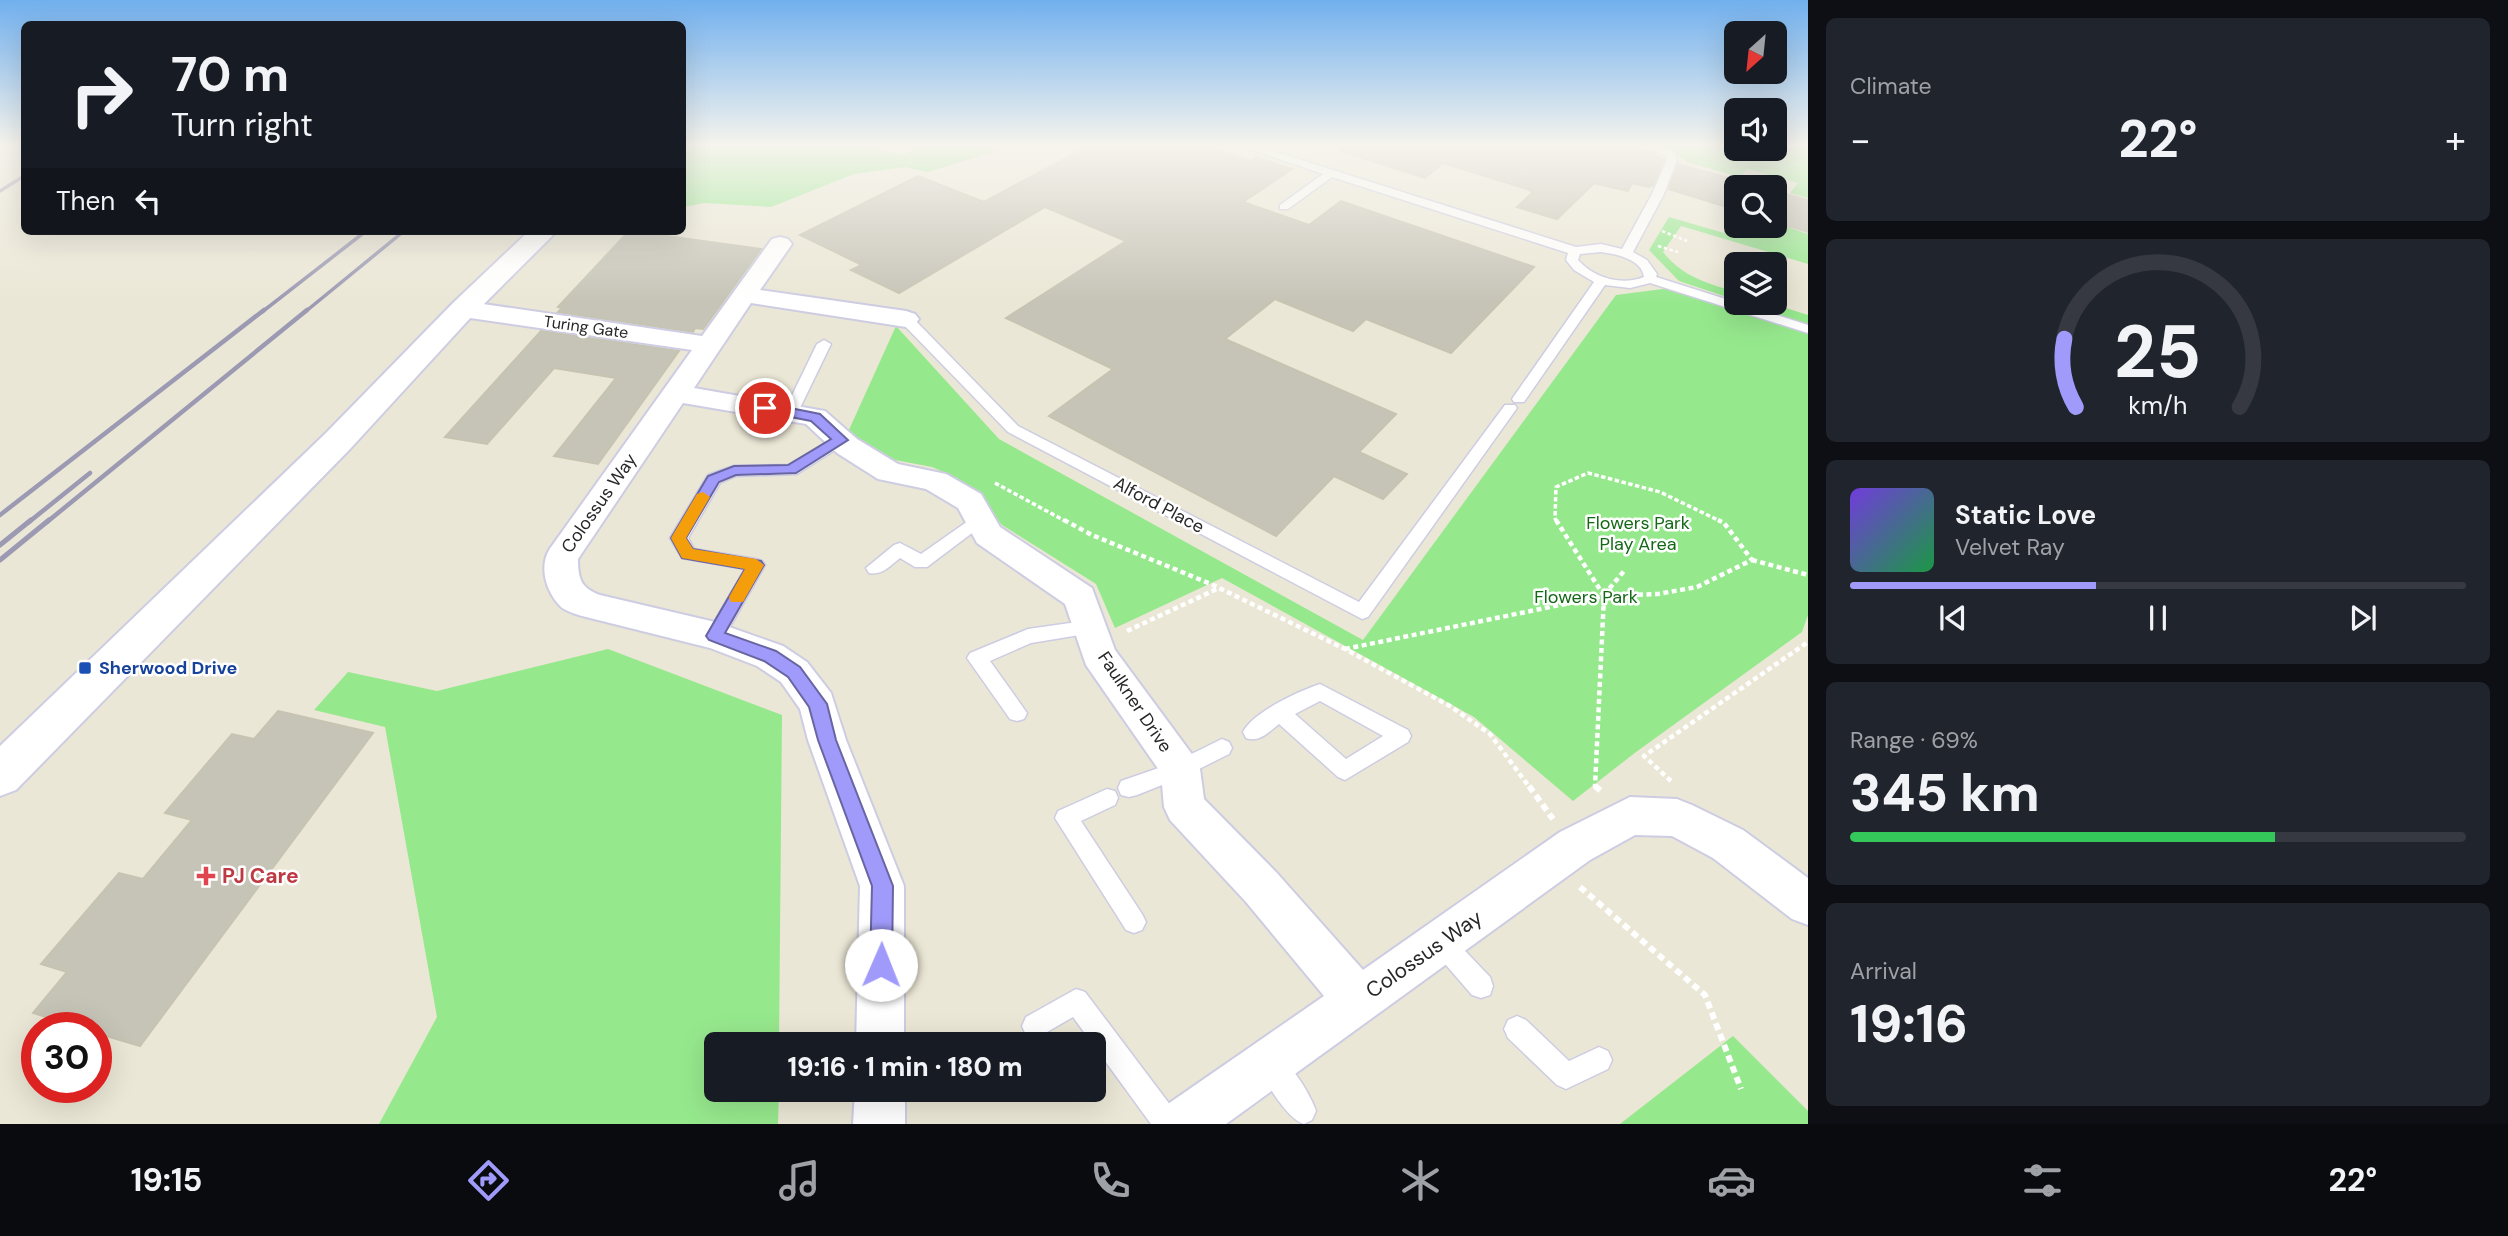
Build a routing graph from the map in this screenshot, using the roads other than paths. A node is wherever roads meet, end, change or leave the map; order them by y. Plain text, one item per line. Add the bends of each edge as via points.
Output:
1 (1297, 197) edge
2 (1407, 197) edge
3 (1656, 197) edge
4 (1284, 207) dead end
5 (540, 235) edge
6 (780, 244) dead end
7 (1575, 251) junction
8 (1626, 253) junction
9 (1649, 279) junction
10 (1602, 280) junction
11 (746, 295) junction
12 (463, 309) junction
13 (906, 319) joint
14 (1808, 329) edge
15 (824, 344) dead end
16 (709, 345) junction
17 (678, 394) junction
18 (792, 412) junction
19 (841, 440) junction
20 (978, 520) junction
21 (875, 568) dead end
22 (1091, 627) junction
23 (715, 636) junction
24 (1280, 712) junction
25 (1017, 713) dead end
26 (1253, 733) dead end
27 (1222, 748) dead end
28 (1180, 769) junction
29 (0, 776) edge
30 (1129, 788) dead end
31 (1107, 798) dead end
32 (1808, 904) edge
33 (1134, 922) dead end
34 (1441, 942) junction
35 (1481, 986) dead end
36 (1357, 1000) junction
37 (1035, 1026) dead end
38 (1517, 1029) dead end
39 (880, 1032) edge
40 (1599, 1059) dead end
41 (1269, 1063) junction
42 (880, 1102) edge
43 (1303, 1111) dead end
44 (879, 1124) edge
45 (1167, 1124) edge
46 (1183, 1124) edge

1 - 4 lane
2 - 7 lane
3 - 8 lane
5 - 12 street
6 - 11 street, Colossus Way
7 - 8 lane via 1601,248
7 - 10 lane via 1575,266
8 - 9 lane via 1649,268
9 - 10 lane via 1626,284
9 - 14 lane
10 - 13 lane, Alford Place via 1362,612 1013,429
11 - 13 street, Alford Place
11 - 16 street, Colossus Way
12 - 16 street, Turing Gate
12 - 29 street via 338,441
15 - 18 lane
16 - 17 street, Colossus Way
17 - 18 street, Faulkner Drive
17 - 23 street, Colossus Way via 561,558 561,580 573,599 594,607
18 - 19 street, Faulkner Drive via 815,417
19 - 20 street, Faulkner Drive via 889,472 935,481 970,501
19 - 23 lane via 791,470 734,471 714,479 679,538 688,554 756,565
20 - 21 lane via 921,563 900,549
20 - 22 street, Faulkner Drive via 988,535 1080,597
22 - 25 lane via 1028,636 978,658
22 - 28 street, Faulkner Drive via 1099,655
23 - 39 street, Colossus Way via 770,656 794,672 818,704 827,740 883,886
24 - 24 lane via 1320,692 1401,736 1345,771
24 - 26 lane
27 - 28 lane
28 - 30 lane
28 - 36 street, Faulkner Drive via 1185,807 1262,887
31 - 33 lane via 1066,818
32 - 34 street, Colossus Way via 1728,844 1677,818 1630,816 1574,846
34 - 35 lane
34 - 36 street, Colossus Way
36 - 41 street, Colossus Way
37 - 45 lane via 1076,1001
38 - 40 lane via 1566,1076
41 - 43 lane
41 - 46 street, Colossus Way
42 - 44 street

